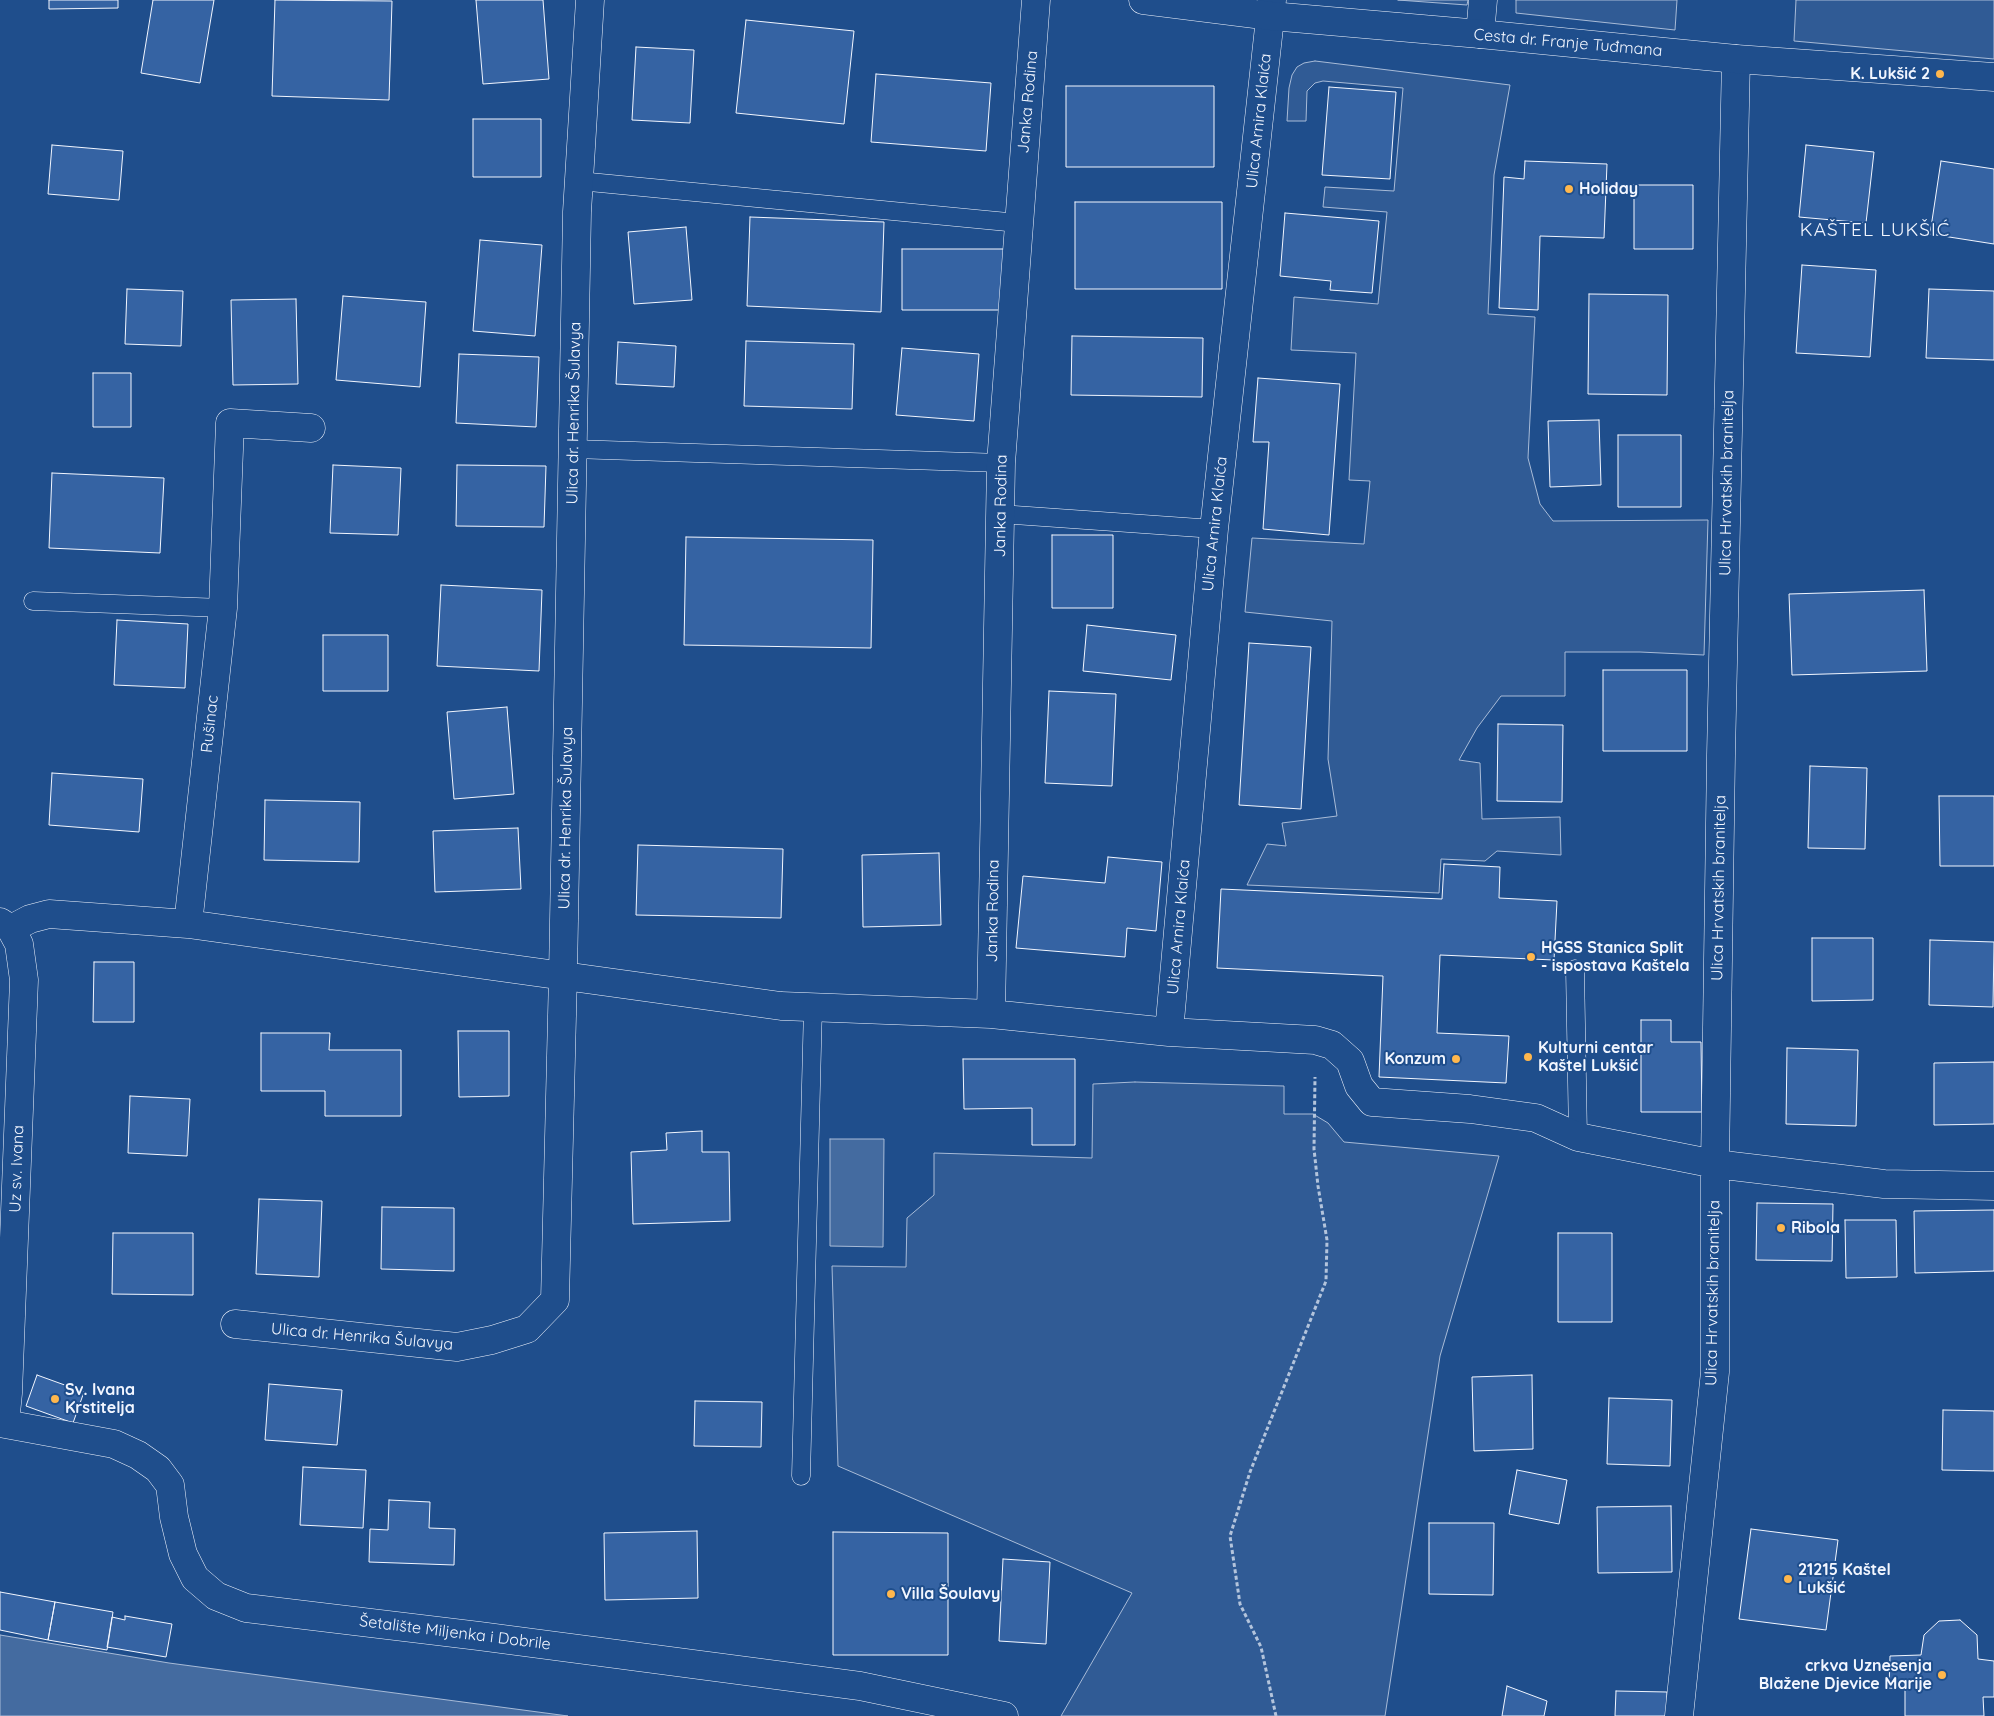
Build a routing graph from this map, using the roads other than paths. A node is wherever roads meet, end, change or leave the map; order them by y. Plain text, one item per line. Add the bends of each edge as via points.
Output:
1 (590, 0) edge
2 (1036, 0) edge
3 (1143, 0) edge
4 (1483, 0) edge
5 (1271, 8) edge
6 (1480, 34) junction
7 (1736, 59) junction
8 (1994, 77) edge
9 (579, 181) junction
10 (1018, 223) junction
11 (311, 428) dead end
12 (573, 449) junction
13 (1001, 463) junction
14 (1000, 514) junction
15 (1214, 529) junction
16 (33, 601) dead end
17 (223, 608) junction
18 (188, 924) junction
19 (5, 926) edge
20 (1575, 969) dead end
21 (563, 975) junction
22 (813, 1007) junction
23 (991, 1014) junction
24 (1169, 1032) junction
25 (1578, 1137) junction
26 (1715, 1164) junction
27 (1994, 1186) edge
28 (235, 1324) dead end
29 (2, 1423) edge
30 (801, 1476) dead end
31 (1004, 1716) edge
32 (1679, 1716) edge

1 - 9 street, Ulica dr. Henrika Šulavya
2 - 10 street, Janka Rodina
3 - 5 street, Cesta dr. Franje Tuđmana
4 - 6 street
5 - 6 street, Cesta dr. Franje Tuđmana
5 - 15 street, Ulica Arnira Klaića
6 - 7 street, Cesta dr. Franje Tuđmana
7 - 8 street, Cesta dr. Franje Tuđmana
7 - 26 street, Ulica Hrvatskih branitelja
9 - 10 lane
9 - 12 street, Ulica dr. Henrika Šulavya
10 - 13 street, Janka Rodina
11 - 17 street, Rušinac via 230,423
12 - 13 lane
12 - 21 street, Ulica dr. Henrika Šulavya
13 - 14 street, Janka Rodina
14 - 15 lane
14 - 23 street, Janka Rodina
15 - 24 street, Ulica Arnira Klaića
16 - 17 lane
17 - 18 street, Rušinac
18 - 19 street via 48,914
18 - 21 street
19 - 29 street, Uz sv. Ivana via 19,944 24,980 8,1393
20 - 25 lane
21 - 22 street via 781,1006
21 - 28 street, Ulica dr. Henrika Šulavya via 555,1300 527,1329 457,1347
22 - 23 street
22 - 30 lane
23 - 24 street
24 - 25 street via 1315,1040 1332,1045 1350,1061 1359,1086 1372,1102 1470,1108 1536,1118
25 - 26 street
26 - 27 street via 1884,1184
26 - 32 street, Ulica Hrvatskih branitelja via 1715,1372
29 - 31 street, Šetalište Miljenka i Dobrile via 114,1444 158,1469 170,1485 183,1554 195,1578 216,1596 246,1608 860,1686

